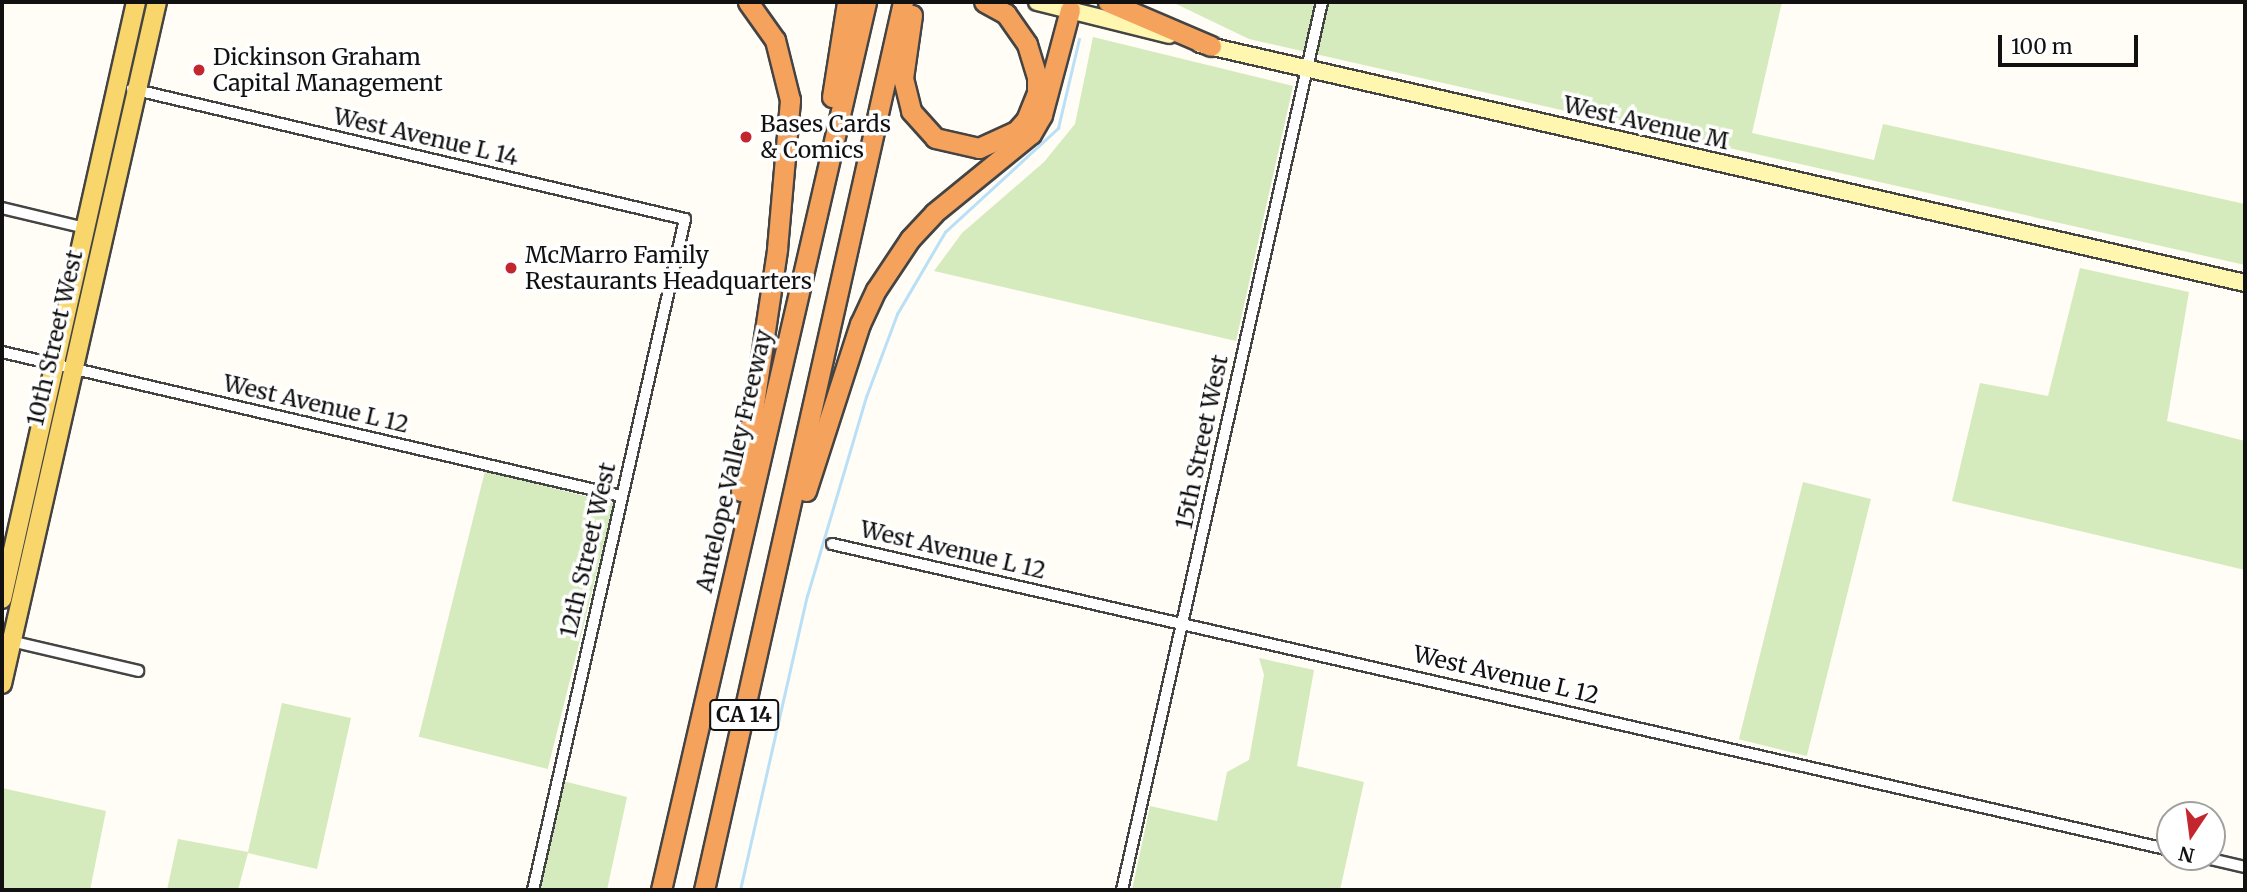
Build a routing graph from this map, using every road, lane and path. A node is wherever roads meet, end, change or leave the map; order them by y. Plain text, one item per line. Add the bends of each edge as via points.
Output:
1 (136, 2) edge
2 (157, 2) edge
3 (748, 2) edge
4 (847, 2) edge
5 (866, 2) edge
6 (903, 2) edge
7 (915, 2) edge
8 (984, 2) edge
9 (1037, 2) edge
10 (1108, 2) edge
11 (1322, 2) edge
12 (1070, 10) junction
13 (1211, 46) junction
14 (1307, 69) junction
15 (117, 86) junction
16 (137, 90) junction
17 (2, 208) edge
18 (685, 219) joint
19 (85, 228) junction
20 (807, 254) junction
21 (2245, 284) edge
22 (2, 352) edge
23 (64, 367) junction
24 (621, 496) junction
25 (783, 539) junction
26 (831, 544) dead end
27 (2, 599) edge
28 (725, 612) junction
29 (1184, 623) junction
30 (7, 640) edge
31 (138, 671) dead end
32 (2, 684) edge
33 (2156, 847) edge
34 (2226, 863) edge
35 (2245, 867) edge
36 (533, 890) edge
37 (661, 890) edge
38 (704, 890) edge
39 (1122, 890) edge

1 - 15 main road, 10th Street West
2 - 16 main road, 10th Street West
3 - 28 highway via 764,21 783,62 789,125 777,249
4 - 20 highway
5 - 20 highway, Antelope Valley Freeway / CA 14
6 - 25 highway, CA 14
7 - 8 highway via 903,78 911,111 935,138 979,148 1016,131 1037,93 1027,44 1006,14
9 - 12 main road, West Avenue M
10 - 13 highway
11 - 14 street, 15th Street West
12 - 13 main road, West Avenue M
12 - 25 highway via 1042,115 1031,134 934,213 876,290 860,324 801,506
13 - 14 main road, West Avenue M
14 - 21 main road, West Avenue M
14 - 29 street, 15th Street West
15 - 16 street, West Avenue L 14
15 - 19 main road, 10th Street West
16 - 18 street, West Avenue L 14
16 - 23 main road, 10th Street West
17 - 19 street
18 - 24 street, 12th Street West
19 - 23 main road, 10th Street West
20 - 28 highway, Antelope Valley Freeway / CA 14
22 - 23 street, West Avenue L 12
23 - 24 street, West Avenue L 12
23 - 27 main road, 10th Street West
23 - 30 main road, 10th Street West
24 - 36 street, 12th Street West
25 - 38 highway, CA 14
26 - 29 street, West Avenue L 12
28 - 37 highway, Antelope Valley Freeway / CA 14
29 - 33 street, West Avenue L 12
29 - 39 street, 15th Street West
30 - 31 street
30 - 32 main road, 10th Street West
34 - 35 street

